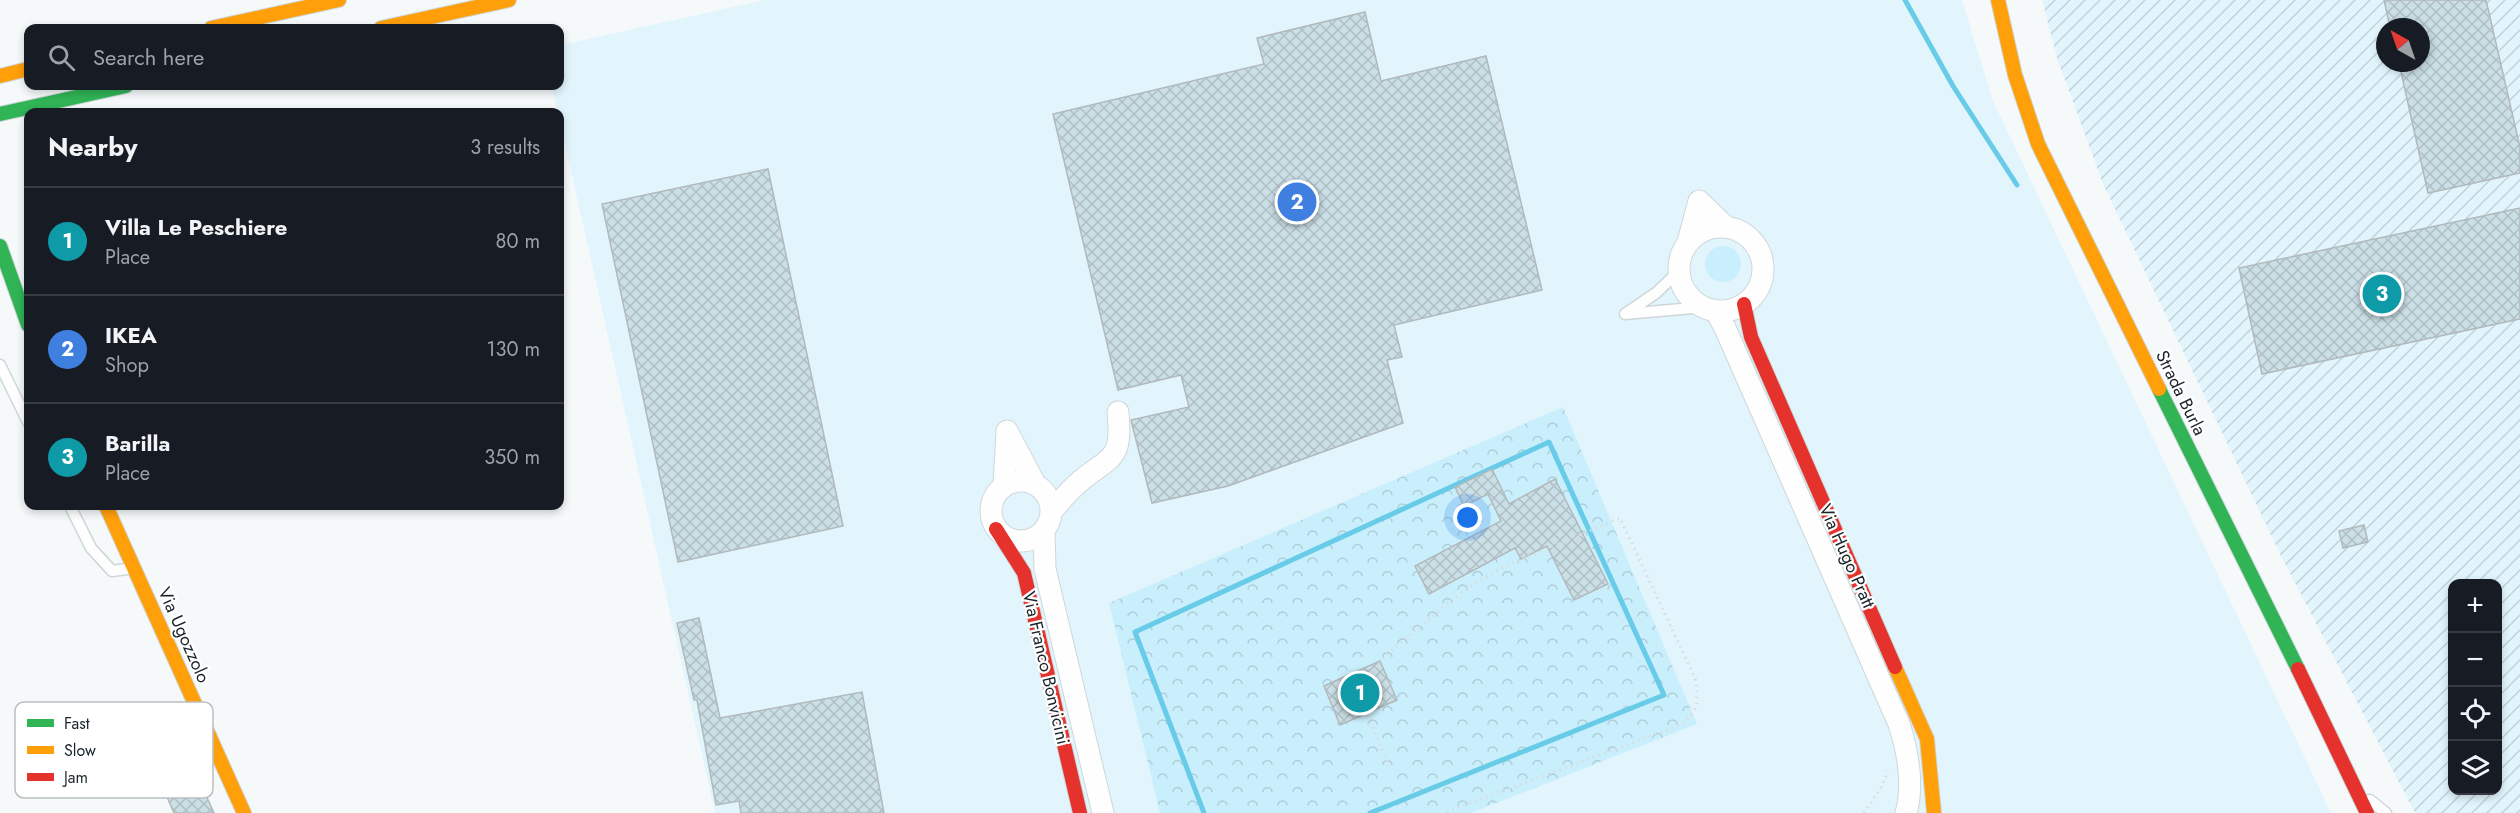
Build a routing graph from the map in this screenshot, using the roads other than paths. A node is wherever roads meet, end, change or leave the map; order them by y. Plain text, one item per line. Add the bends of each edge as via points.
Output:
1 (339, 0) edge
2 (509, 0) edge
3 (1998, 0) edge
4 (229, 24) edge
5 (399, 24) edge
6 (24, 70) edge
7 (0, 76) edge
8 (108, 90) edge
9 (27, 108) edge
10 (24, 109) edge
11 (0, 114) edge
12 (1725, 226) junction
13 (1688, 242) junction
14 (0, 246) edge
15 (1679, 271) junction
16 (1744, 304) junction
17 (1709, 309) junction
18 (24, 315) edge
19 (0, 365) edge
20 (1118, 412) dead end
21 (24, 414) edge
22 (1077, 484) junction
23 (1004, 485) junction
24 (1038, 486) junction
25 (72, 510) edge
26 (107, 510) edge
27 (1047, 521) junction
28 (996, 529) junction
29 (134, 568) junction
30 (194, 702) edge
31 (213, 744) edge
32 (2358, 791) junction
33 (244, 813) edge
34 (1080, 813) edge
35 (1103, 813) edge
36 (1906, 813) edge
37 (1934, 813) edge
38 (2367, 813) edge
39 (2373, 813) edge
40 (2386, 813) edge

1 - 4 main road
2 - 5 main road
3 - 32 main road, Strada Burla via 2015,75 2038,144
6 - 7 main road
8 - 9 main road
10 - 11 main road
12 - 13 street via 1698,233
12 - 13 street via 1699,201
12 - 16 street via 1751,238 1763,261 1760,285
13 - 15 street via 1679,260
14 - 18 main road
15 - 17 street via 1686,293
15 - 17 lane via 1625,314
16 - 17 street
16 - 37 main road, Via Hugo Pratt via 1751,337 1927,739
17 - 36 street, Via Hugo Pratt via 1725,328 1899,724 1909,773
19 - 21 lane
20 - 22 street via 1121,438 1117,448 1110,459
22 - 24 street
22 - 27 street
23 - 24 street via 1019,480
23 - 24 street, Via Franco Bonvicini via 1007,431
23 - 28 street, Via Franco Bonvicini via 990,511
24 - 27 street, Via Franco Bonvicini via 1047,495
25 - 29 lane via 91,548 112,571
26 - 29 main road, Via Ugozzolo
27 - 28 street via 1037,536 1021,541
27 - 35 street, Via Franco Bonvicini via 1045,569
28 - 34 main road, Via Franco Bonvicini via 1024,573
29 - 30 main road, Via Ugozzolo
31 - 33 main road, Via Ugozzolo
32 - 38 main road, Strada Burla
32 - 39 main road, Strada Burla
32 - 40 lane

